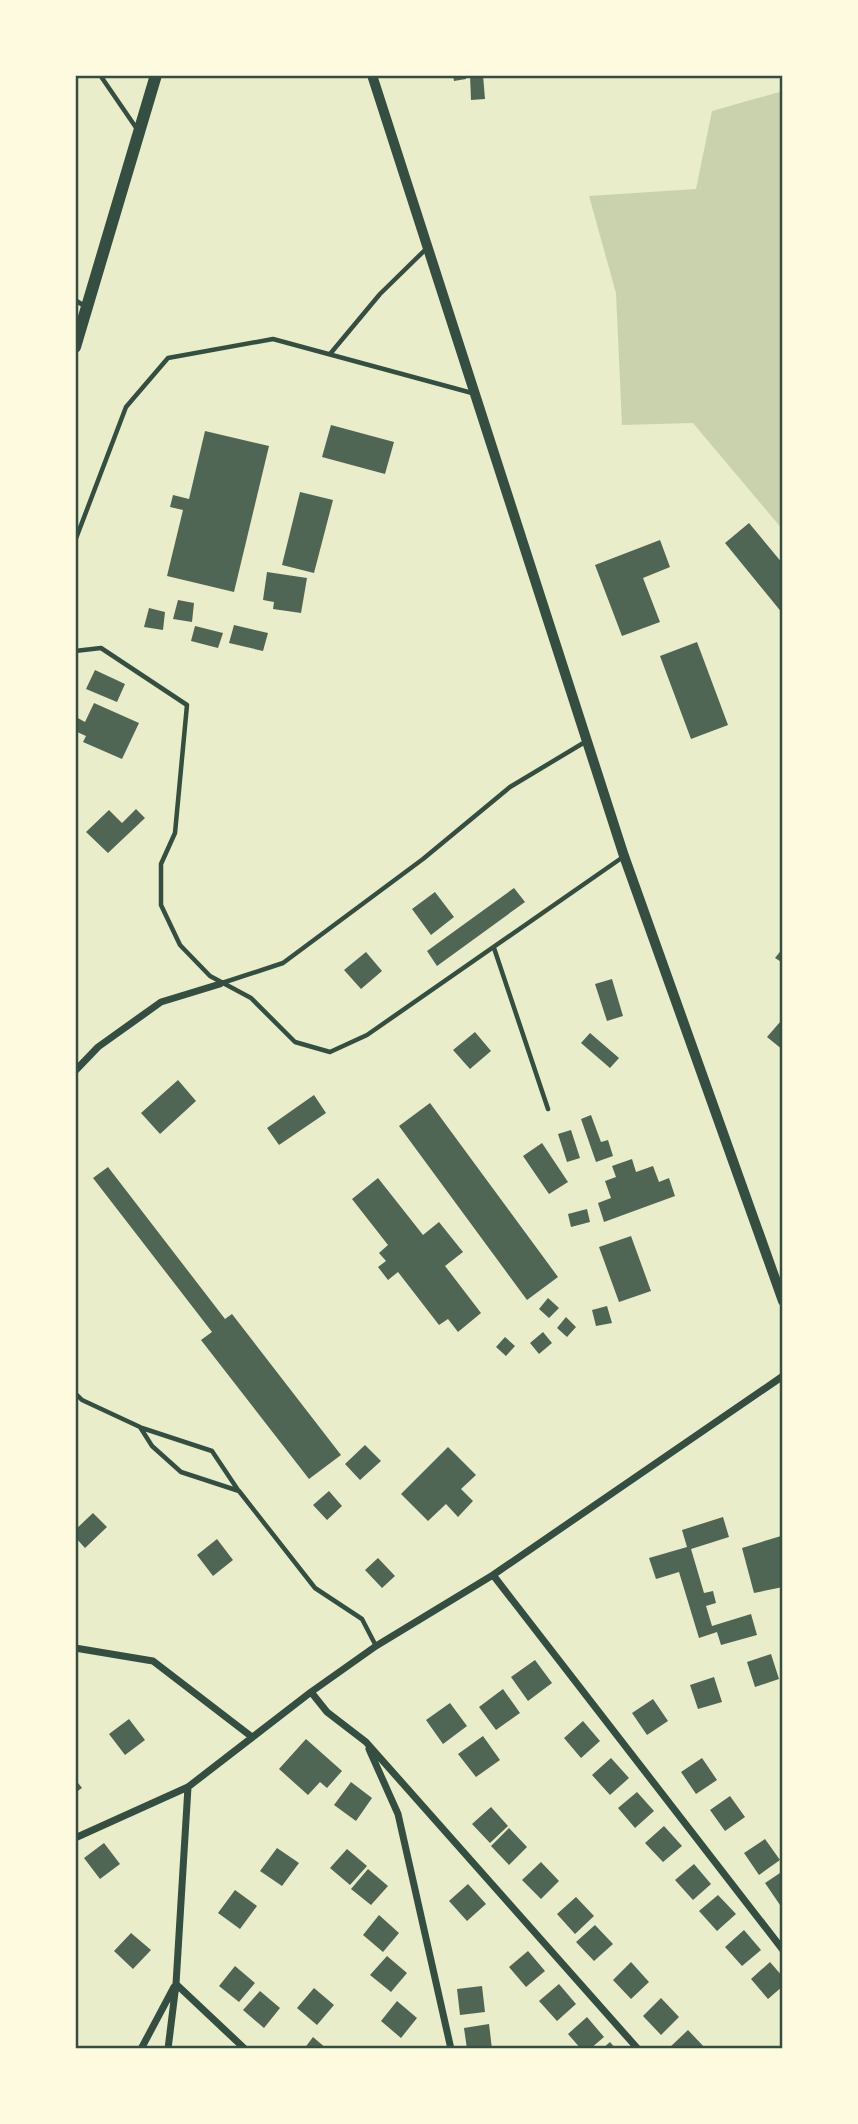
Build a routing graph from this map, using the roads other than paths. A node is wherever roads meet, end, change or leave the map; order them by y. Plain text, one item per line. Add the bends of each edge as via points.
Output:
1 (100, 75) edge
2 (156, 75) edge
3 (372, 75) edge
4 (139, 132) junction
5 (427, 248) junction
6 (75, 300) edge
7 (87, 308) junction
8 (75, 347) edge
9 (330, 355) junction
10 (473, 393) junction
11 (75, 541) edge
12 (75, 651) edge
13 (586, 741) junction
14 (624, 856) junction
15 (494, 948) junction
16 (220, 984) junction
17 (75, 1070) edge
18 (548, 1109) dead end
19 (783, 1301) edge
20 (783, 1376) edge
21 (75, 1393) edge
22 (140, 1427) junction
23 (239, 1491) junction
24 (493, 1575) junction
25 (376, 1646) junction
26 (75, 1648) edge
27 (311, 1692) junction
28 (252, 1737) junction
29 (366, 1742) junction
30 (188, 1787) junction
31 (75, 1838) edge
32 (783, 1950) edge
33 (176, 1984) junction
34 (141, 2049) edge
35 (167, 2049) edge
36 (245, 2049) edge
37 (451, 2049) edge
38 (638, 2049) edge

1 - 4 lane
2 - 4 main road
3 - 5 street
4 - 7 main road
5 - 9 lane via 380,294
5 - 10 street
6 - 7 lane
7 - 8 main road
9 - 10 lane
9 - 11 lane via 273,339 168,358 126,407
10 - 13 street
12 - 16 lane via 102,648 187,705 175,833 161,864 161,905 180,945
13 - 14 street
13 - 16 lane via 510,787 423,859 283,963
14 - 15 lane
14 - 19 street
15 - 16 lane via 367,1035 330,1052 295,1042 251,998
15 - 18 lane
16 - 17 street via 160,1002 98,1047
20 - 24 street
21 - 22 lane
22 - 23 lane via 152,1446 181,1472
22 - 23 lane via 212,1451
23 - 25 lane via 315,1588 362,1619
24 - 25 street
24 - 32 street
25 - 27 street
26 - 28 street via 153,1661
27 - 28 street
27 - 29 street via 327,1712
28 - 30 street
29 - 37 street via 398,1814
29 - 38 street
30 - 31 street
30 - 33 street
33 - 34 street
33 - 35 street
33 - 36 street

